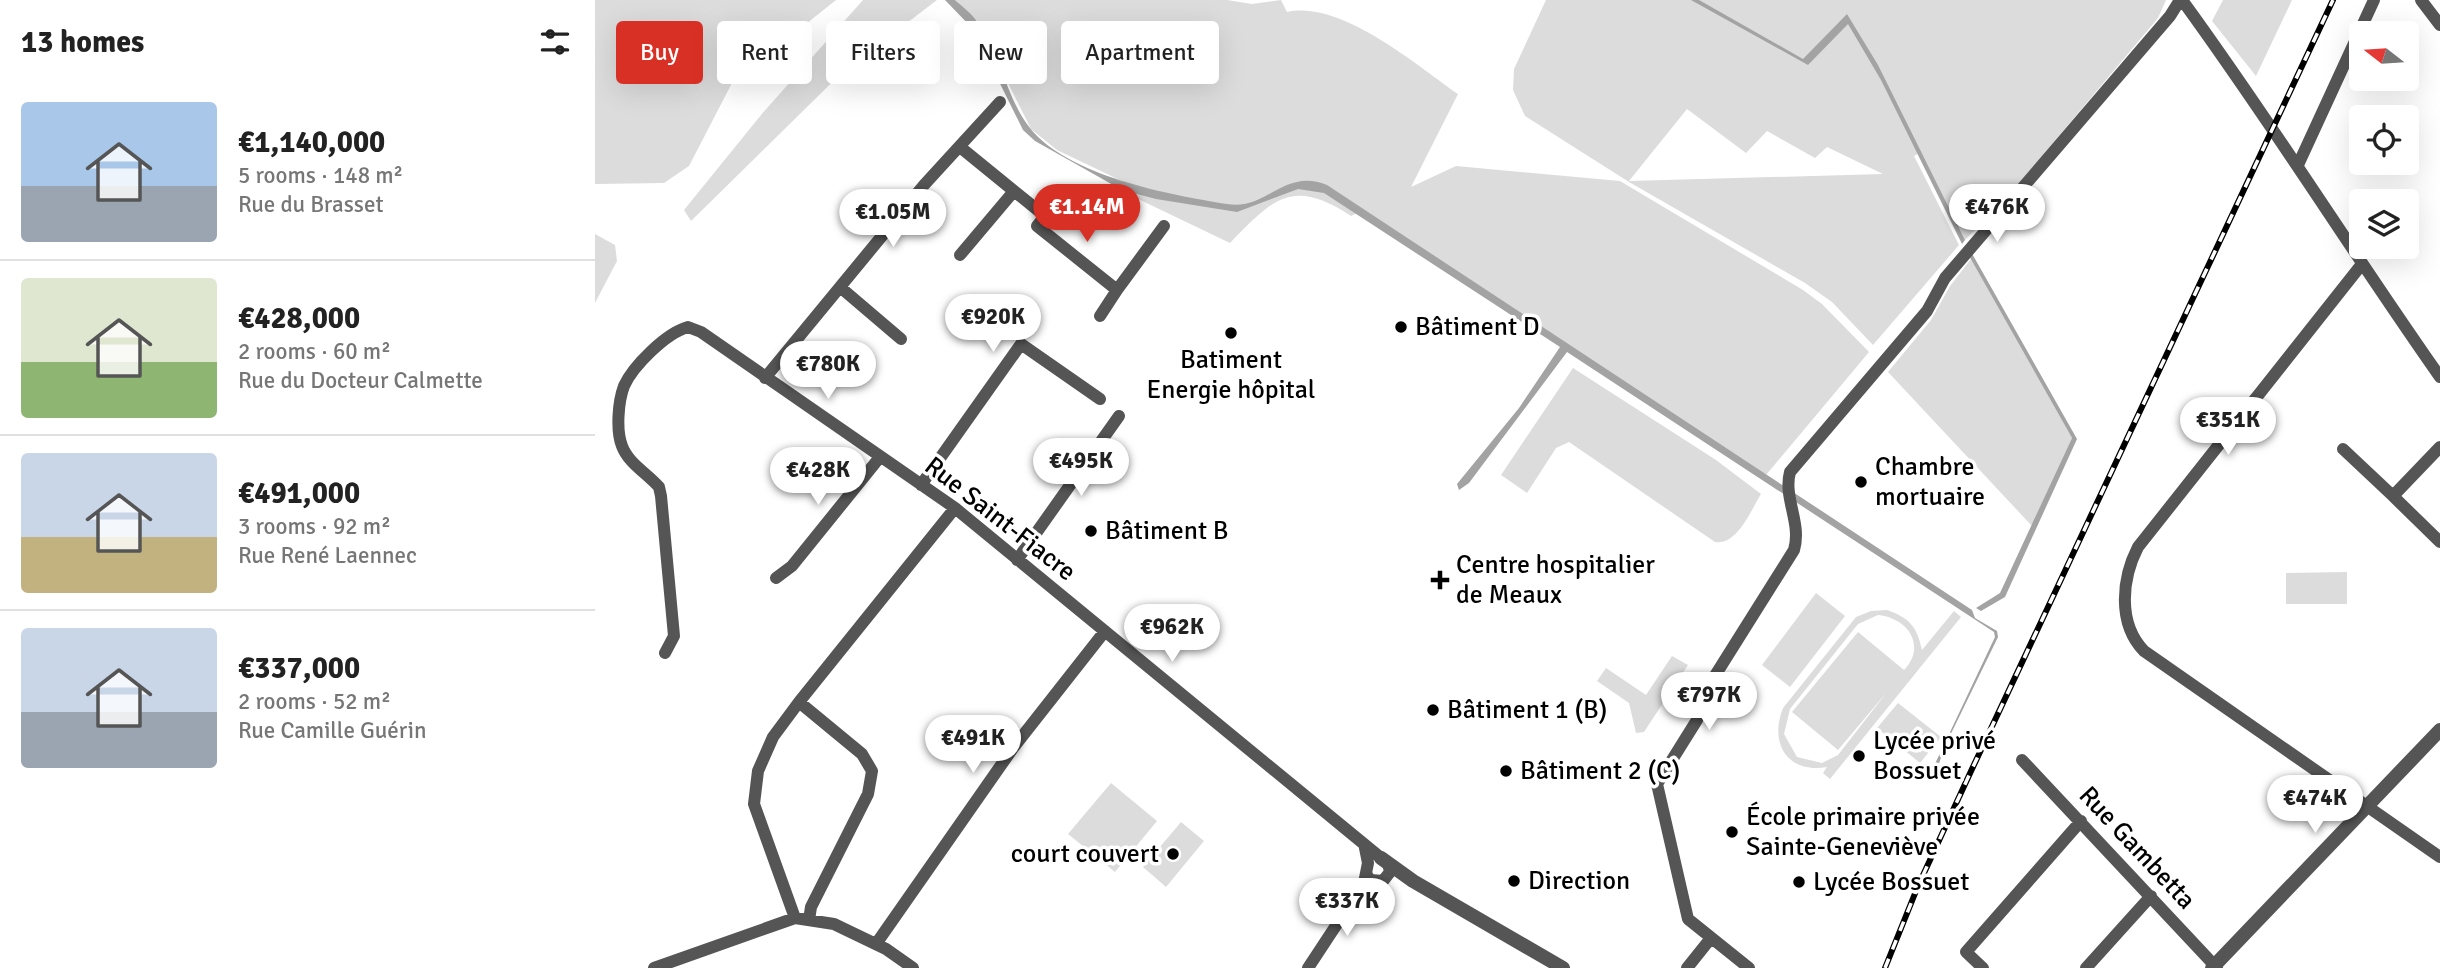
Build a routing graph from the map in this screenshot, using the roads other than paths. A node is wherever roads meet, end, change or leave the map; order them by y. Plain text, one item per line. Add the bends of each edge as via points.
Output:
1 (2181, 0) edge
2 (2374, 0) edge
3 (2421, 0) edge
4 (2440, 25) edge
5 (1000, 102) dead end
6 (960, 147) junction
7 (2298, 165) junction
8 (1014, 191) junction
9 (1164, 226) dead end
10 (960, 255) dead end
11 (2362, 264) junction
12 (840, 287) junction
13 (1117, 290) junction
14 (1100, 316) dead end
15 (901, 339) dead end
16 (2440, 377) edge
17 (765, 378) junction
18 (1100, 400) dead end
19 (1119, 416) dead end
20 (2440, 447) edge
21 (2343, 449) dead end
22 (880, 457) junction
23 (921, 485) junction
24 (2393, 496) junction
25 (955, 508) junction
26 (2440, 541) edge
27 (1017, 560) junction
28 (776, 578) dead end
29 (1105, 631) junction
30 (665, 653) dead end
31 (799, 702) junction
32 (2440, 730) edge
33 (2022, 760) dead end
34 (2369, 805) junction
35 (2081, 821) junction
36 (2440, 857) edge
37 (1378, 870) junction
38 (2151, 896) junction
39 (802, 919) junction
40 (1711, 938) junction
41 (876, 944) junction
42 (1740, 965) edge
43 (2215, 967) edge
44 (654, 968) edge
45 (913, 968) edge
46 (1308, 968) edge
47 (1563, 968) edge
48 (1687, 968) edge
49 (1983, 968) edge
50 (2086, 968) edge

1 - 7 street
1 - 40 street via 1945,278 1927,311 1793,467 1789,484 1798,534 1794,550 1706,690 1697,720 1657,784 1688,919
2 - 7 street
3 - 4 street
5 - 6 street
6 - 8 street
6 - 12 street
7 - 11 street
8 - 10 street
8 - 13 street via 1045,215 1037,226
9 - 13 street
11 - 16 street
11 - 34 street via 2138,547 2127,574 2125,605 2133,636 2144,651
12 - 15 street
12 - 17 street
13 - 14 street
17 - 22 street, Rue Saint-Fiacre
17 - 30 street, Rue Saint-Fiacre via 688,327 638,366 625,385 621,445 659,487 661,496 674,636
18 - 23 street via 1021,344
19 - 27 street
20 - 24 street
21 - 24 street
22 - 23 street, Rue Saint-Fiacre
22 - 28 street via 792,566
23 - 25 street, Rue Saint-Fiacre
24 - 26 street
25 - 27 street, Rue Saint-Fiacre
25 - 31 street
27 - 29 street, Rue Saint-Fiacre
29 - 37 street, Rue Saint-Fiacre via 1366,848
29 - 41 street via 1013,748
31 - 39 street via 773,737 753,796
31 - 39 street via 862,754 872,771 868,794
32 - 34 street
33 - 35 street, Rue Gambetta
34 - 36 street
34 - 43 street
35 - 38 street, Rue Gambetta
35 - 49 street via 1966,952
37 - 46 street via 1359,890
37 - 47 street via 1403,875
38 - 43 street, Rue Gambetta
38 - 50 street
39 - 41 street via 834,925
39 - 44 street
40 - 42 street
40 - 48 street
41 - 45 street

